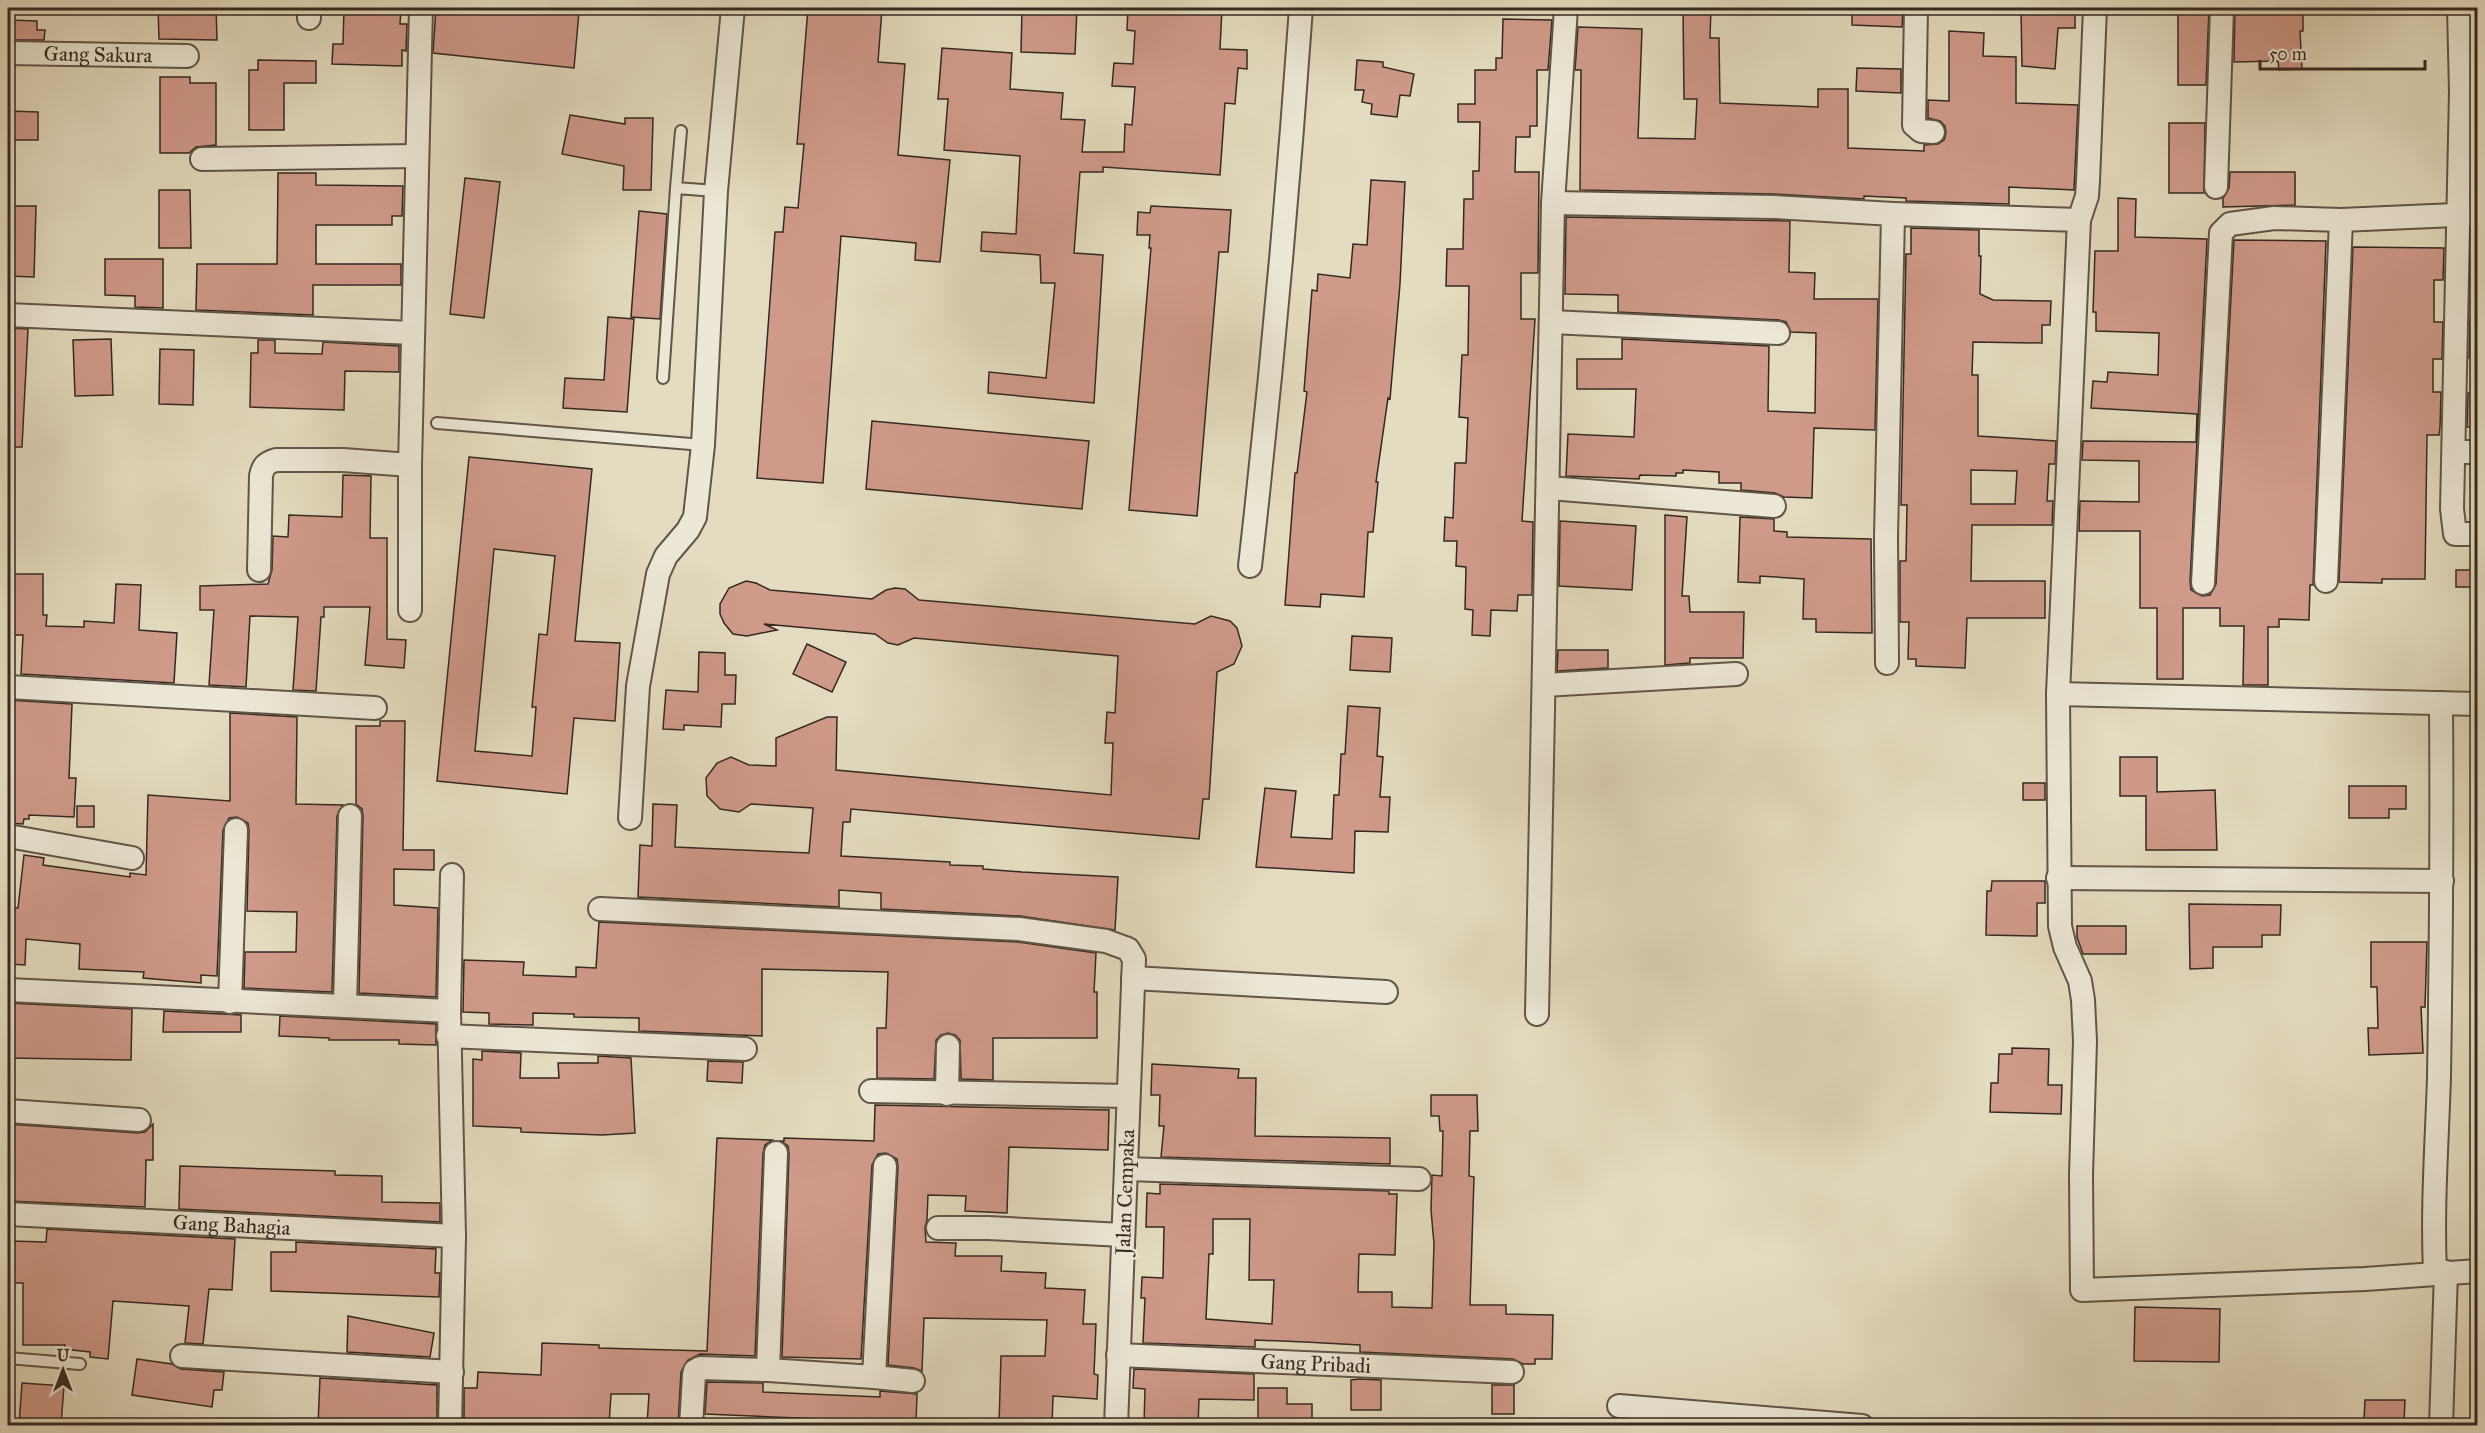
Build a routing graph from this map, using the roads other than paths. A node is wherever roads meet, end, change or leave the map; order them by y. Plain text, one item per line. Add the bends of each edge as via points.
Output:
1 (422, 8) edge
2 (733, 8) edge
3 (1301, 8) edge
4 (1566, 8) edge
5 (1916, 8) edge
6 (2095, 8) edge
7 (2222, 8) edge
8 (2459, 8) edge
9 (8, 53) edge
10 (187, 56) dead end
11 (2469, 92) edge
12 (681, 131) dead end
13 (1933, 132) dead end
14 (417, 156) junction
15 (202, 159) dead end
16 (2216, 187) dead end
17 (676, 188) junction
18 (716, 191) junction
19 (1553, 203) junction
20 (1893, 214) junction
21 (2467, 214) edge
22 (2079, 220) junction
23 (2341, 220) junction
24 (2467, 292) edge
25 (8, 315) edge
26 (1552, 322) junction
27 (413, 333) junction
28 (1778, 333) dead end
29 (2467, 377) edge
30 (663, 378) dead end
31 (437, 423) dead end
32 (703, 445) junction
33 (2455, 452) junction
34 (2478, 452) edge
35 (410, 465) junction
36 (1549, 488) junction
37 (1774, 506) dead end
38 (2478, 534) edge
39 (1250, 566) dead end
40 (259, 570) dead end
41 (2326, 580) dead end
42 (2203, 583) dead end
43 (410, 610) dead end
44 (1887, 663) dead end
45 (1736, 675) dead end
46 (1544, 686) junction
47 (8, 687) edge
48 (2058, 694) junction
49 (2441, 703) junction
50 (2478, 704) edge
51 (375, 708) dead end
52 (350, 816) dead end
53 (630, 819) dead end
54 (236, 830) dead end
55 (8, 836) edge
56 (132, 858) dead end
57 (452, 875) dead end
58 (2058, 878) junction
59 (2442, 881) junction
60 (600, 909) dead end
61 (1134, 969) junction
62 (8, 990) edge
63 (1386, 992) dead end
64 (230, 1002) junction
65 (345, 1006) junction
66 (449, 1011) junction
67 (1536, 1014) dead end
68 (448, 1036) junction
69 (948, 1046) dead end
70 (745, 1049) dead end
71 (871, 1091) dead end
72 (947, 1094) junction
73 (1128, 1096) junction
74 (8, 1111) edge
75 (139, 1120) dead end
76 (777, 1153) dead end
77 (885, 1166) dead end
78 (1127, 1168) junction
79 (1419, 1179) dead end
80 (8, 1214) edge
81 (938, 1228) dead end
82 (1123, 1235) junction
83 (454, 1236) junction
84 (2478, 1271) edge
85 (2441, 1272) junction
86 (1118, 1354) junction
87 (182, 1356) dead end
88 (8, 1358) edge
89 (80, 1364) dead end
90 (768, 1370) junction
91 (452, 1372) junction
92 (1512, 1372) dead end
93 (874, 1377) junction
94 (913, 1381) dead end
95 (1619, 1406) dead end
96 (1816, 1424) edge
97 (450, 1425) edge
98 (691, 1425) edge
99 (1116, 1425) edge
100 (1862, 1425) edge
101 (2441, 1425) edge

1 - 14 street
2 - 18 street
3 - 39 street via 1291,163
4 - 19 street
5 - 13 street via 1914,124 1921,131
6 - 22 street via 2087,196
7 - 16 street
8 - 11 street
9 - 10 street, Gang Sakura
11 - 21 street
12 - 17 lane
14 - 15 street
14 - 27 street
17 - 18 lane
17 - 30 lane
18 - 32 street
19 - 20 street via 1774,207
19 - 26 street
20 - 22 street
20 - 44 street
21 - 23 street
21 - 24 street
22 - 48 street
23 - 41 street
23 - 42 street via 2274,218 2230,224 2220,233
24 - 29 street
25 - 27 street
26 - 28 street
26 - 36 street
27 - 35 street
29 - 33 street
31 - 32 lane
32 - 53 street via 695,517 666,556 658,574 638,686
33 - 34 street
33 - 38 street via 2455,534
35 - 40 street via 343,460 268,463 261,476
35 - 43 street
36 - 37 street
36 - 46 street
45 - 46 street
46 - 67 street
47 - 51 street
48 - 49 street
48 - 58 street
49 - 50 street
49 - 59 street
52 - 65 street
54 - 64 street
55 - 56 street
57 - 66 street
58 - 59 street
58 - 85 street via 2060,926 2083,1000 2082,1290 2365,1279
59 - 85 street via 2433,1234
60 - 61 street via 1019,929 1106,940 1128,949
61 - 63 street
61 - 73 street, Jalan Cempaka
62 - 64 street
64 - 65 street
65 - 66 street
66 - 68 street
68 - 70 street
68 - 83 street
69 - 72 street
71 - 72 street
72 - 73 street
73 - 78 street, Jalan Cempaka
74 - 75 street
76 - 90 street
77 - 93 street
78 - 79 street
78 - 82 street, Jalan Cempaka
80 - 83 street, Gang Bahagia
81 - 82 street
82 - 86 street, Jalan Cempaka
83 - 91 street
84 - 85 street
85 - 101 street
86 - 92 street, Gang Pribadi
86 - 99 street, Jalan Cempaka
87 - 91 street
88 - 89 lane
90 - 93 street
90 - 98 street via 705,1367 695,1371
91 - 97 street
93 - 94 street
95 - 96 street
96 - 100 street

